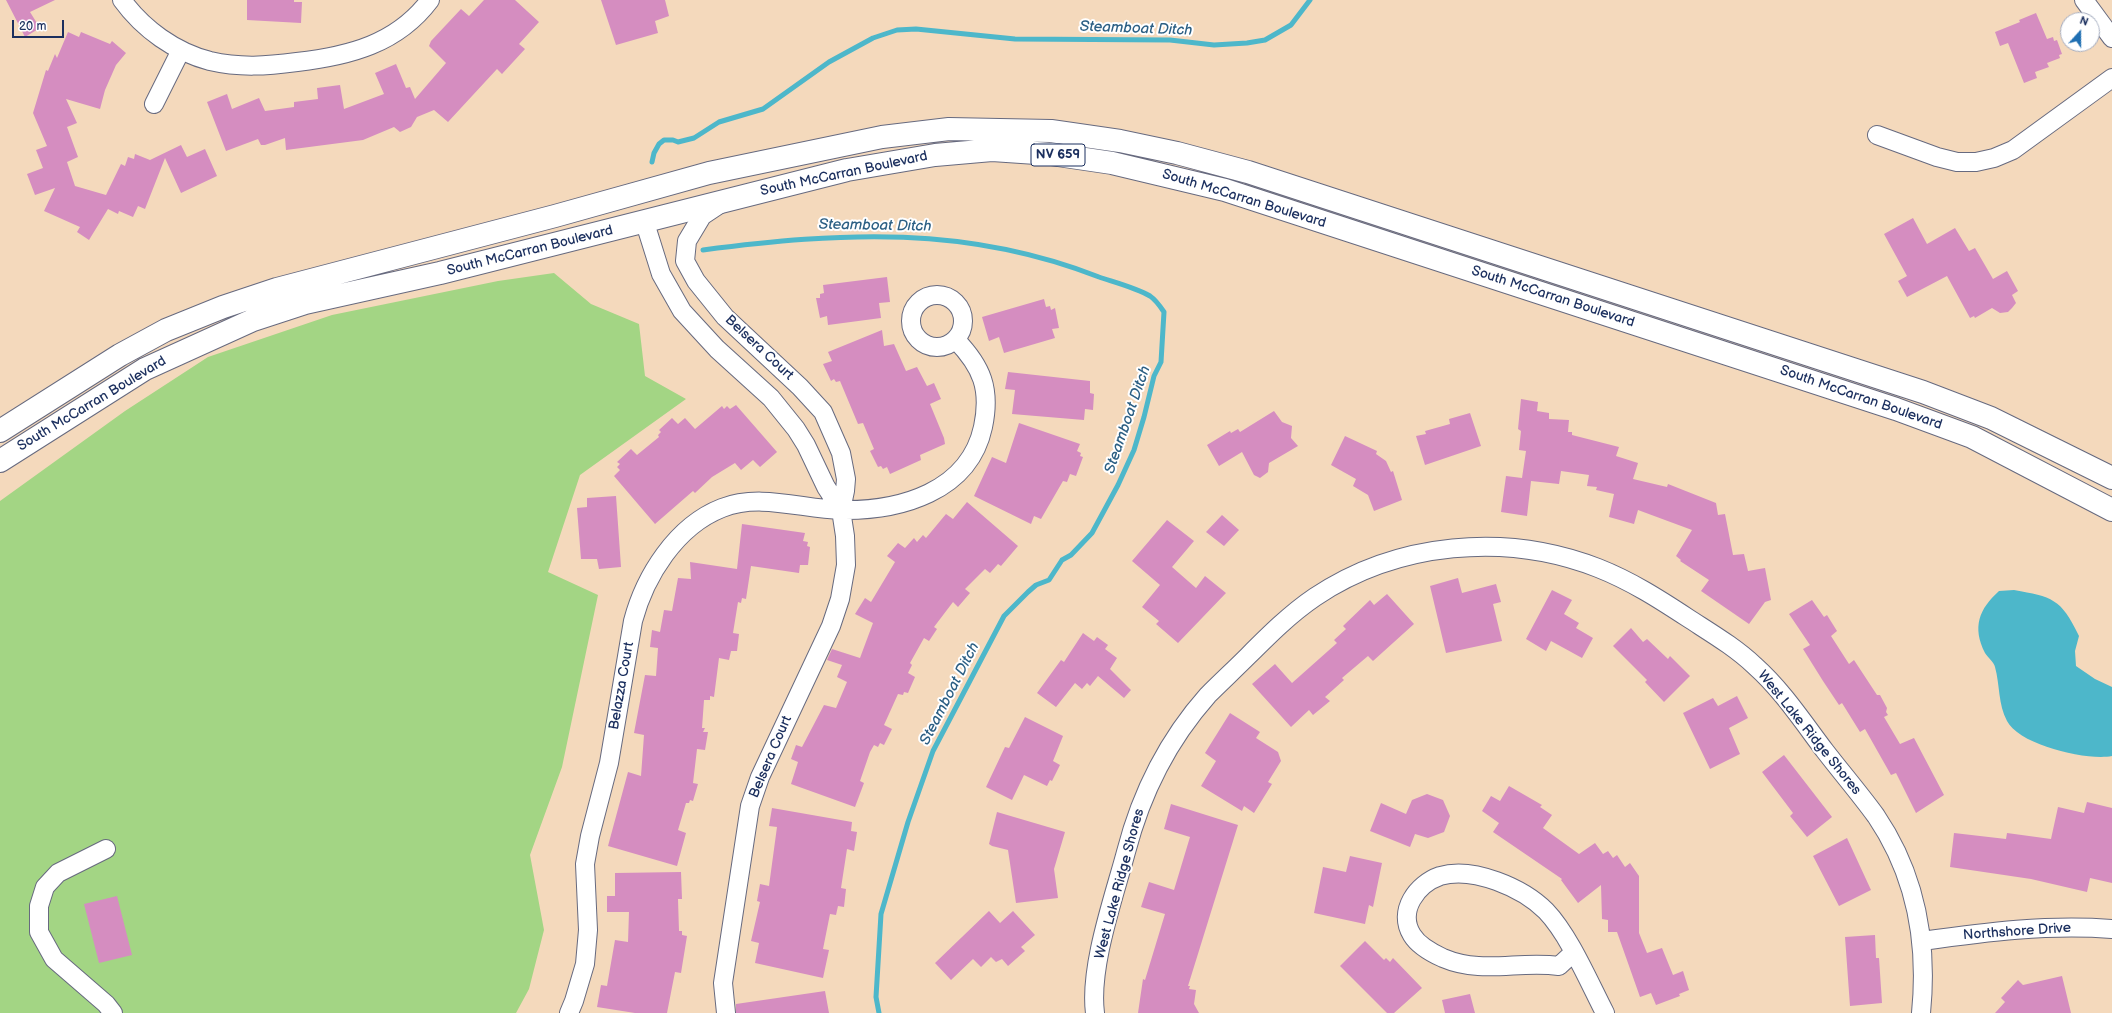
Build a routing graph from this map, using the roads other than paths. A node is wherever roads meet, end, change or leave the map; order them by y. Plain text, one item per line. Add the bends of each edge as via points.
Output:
1 (122, 0) edge
2 (430, 0) edge
3 (2084, 0) edge
4 (2112, 38) edge
5 (181, 50) junction
6 (2112, 78) edge
7 (154, 104) dead end
8 (1876, 135) dead end
9 (709, 173) junction
10 (725, 200) junction
11 (645, 222) junction
12 (956, 340) dead end
13 (0, 431) edge
14 (0, 461) edge
15 (2112, 478) edge
16 (841, 510) junction
17 (2112, 510) edge
18 (106, 849) dead end
19 (2112, 929) edge
20 (1922, 941) junction
21 (1573, 953) junction
22 (113, 1013) edge
23 (569, 1013) edge
24 (726, 1013) edge
25 (1096, 1013) edge
26 (1605, 1013) edge
27 (1921, 1013) edge

1 - 5 street via 152,32
2 - 5 street via 405,25 384,39 335,58 261,67 234,66
3 - 4 street
5 - 7 street
6 - 8 street via 2013,150 1994,158 1976,162 1957,162
9 - 11 main road via 678,192
9 - 13 main road, South McCarran Boulevard / NV 659 via 277,289 223,306 166,330 120,355
9 - 15 main road, South McCarran Boulevard / NV 659 via 882,137 949,129 1051,131 1120,141 1177,153 1248,172 1923,392 1991,418
10 - 11 main road, South McCarran Boulevard / NV 659
10 - 16 street, Belsera Court via 702,216 686,241 685,261 696,281 725,317 823,412 842,459 846,479
10 - 17 main road, South McCarran Boulevard / NV 659 via 878,164 935,155 992,150 1051,154 1112,163 1225,190 1896,408 1972,438
11 - 14 main road, South McCarran Boulevard / NV 659 via 440,273 305,303 253,320 145,369
11 - 16 street, Belsera Court via 661,274 674,300 695,326 770,398 796,429
12 - 16 street, Belazza Court via 978,366 984,383 987,408 982,431 974,450 949,482 932,493 879,508
16 - 23 street, Belazza Court via 761,502 722,508 701,519 674,544 653,571 638,603 633,621 609,763 590,836 585,864 588,930 585,964
16 - 24 street, Belsera Court via 846,565 840,599 831,626 760,776 750,806 723,983
18 - 22 street via 58,873 45,887 39,906 39,932 54,958
19 - 20 street, Northshore Drive via 2041,927 1988,931
20 - 25 street, West Lake Ridge Shores via 1908,882 1894,848 1876,816 1777,688 1756,666 1653,594 1598,568 1528,549 1488,546 1451,548 1381,564 1346,579 1316,596 1284,620 1208,695 1184,725 1162,759 1133,824 1100,950 1095,980
20 - 27 street, West Lake Ridge Shores via 1924,976
21 - 21 street via 1560,929 1546,911 1522,893 1486,878 1462,874 1442,875 1430,880 1417,891 1409,903 1406,914 1407,926 1421,945 1443,958 1465,965 1489,968 1542,964 1559,966
21 - 26 street

